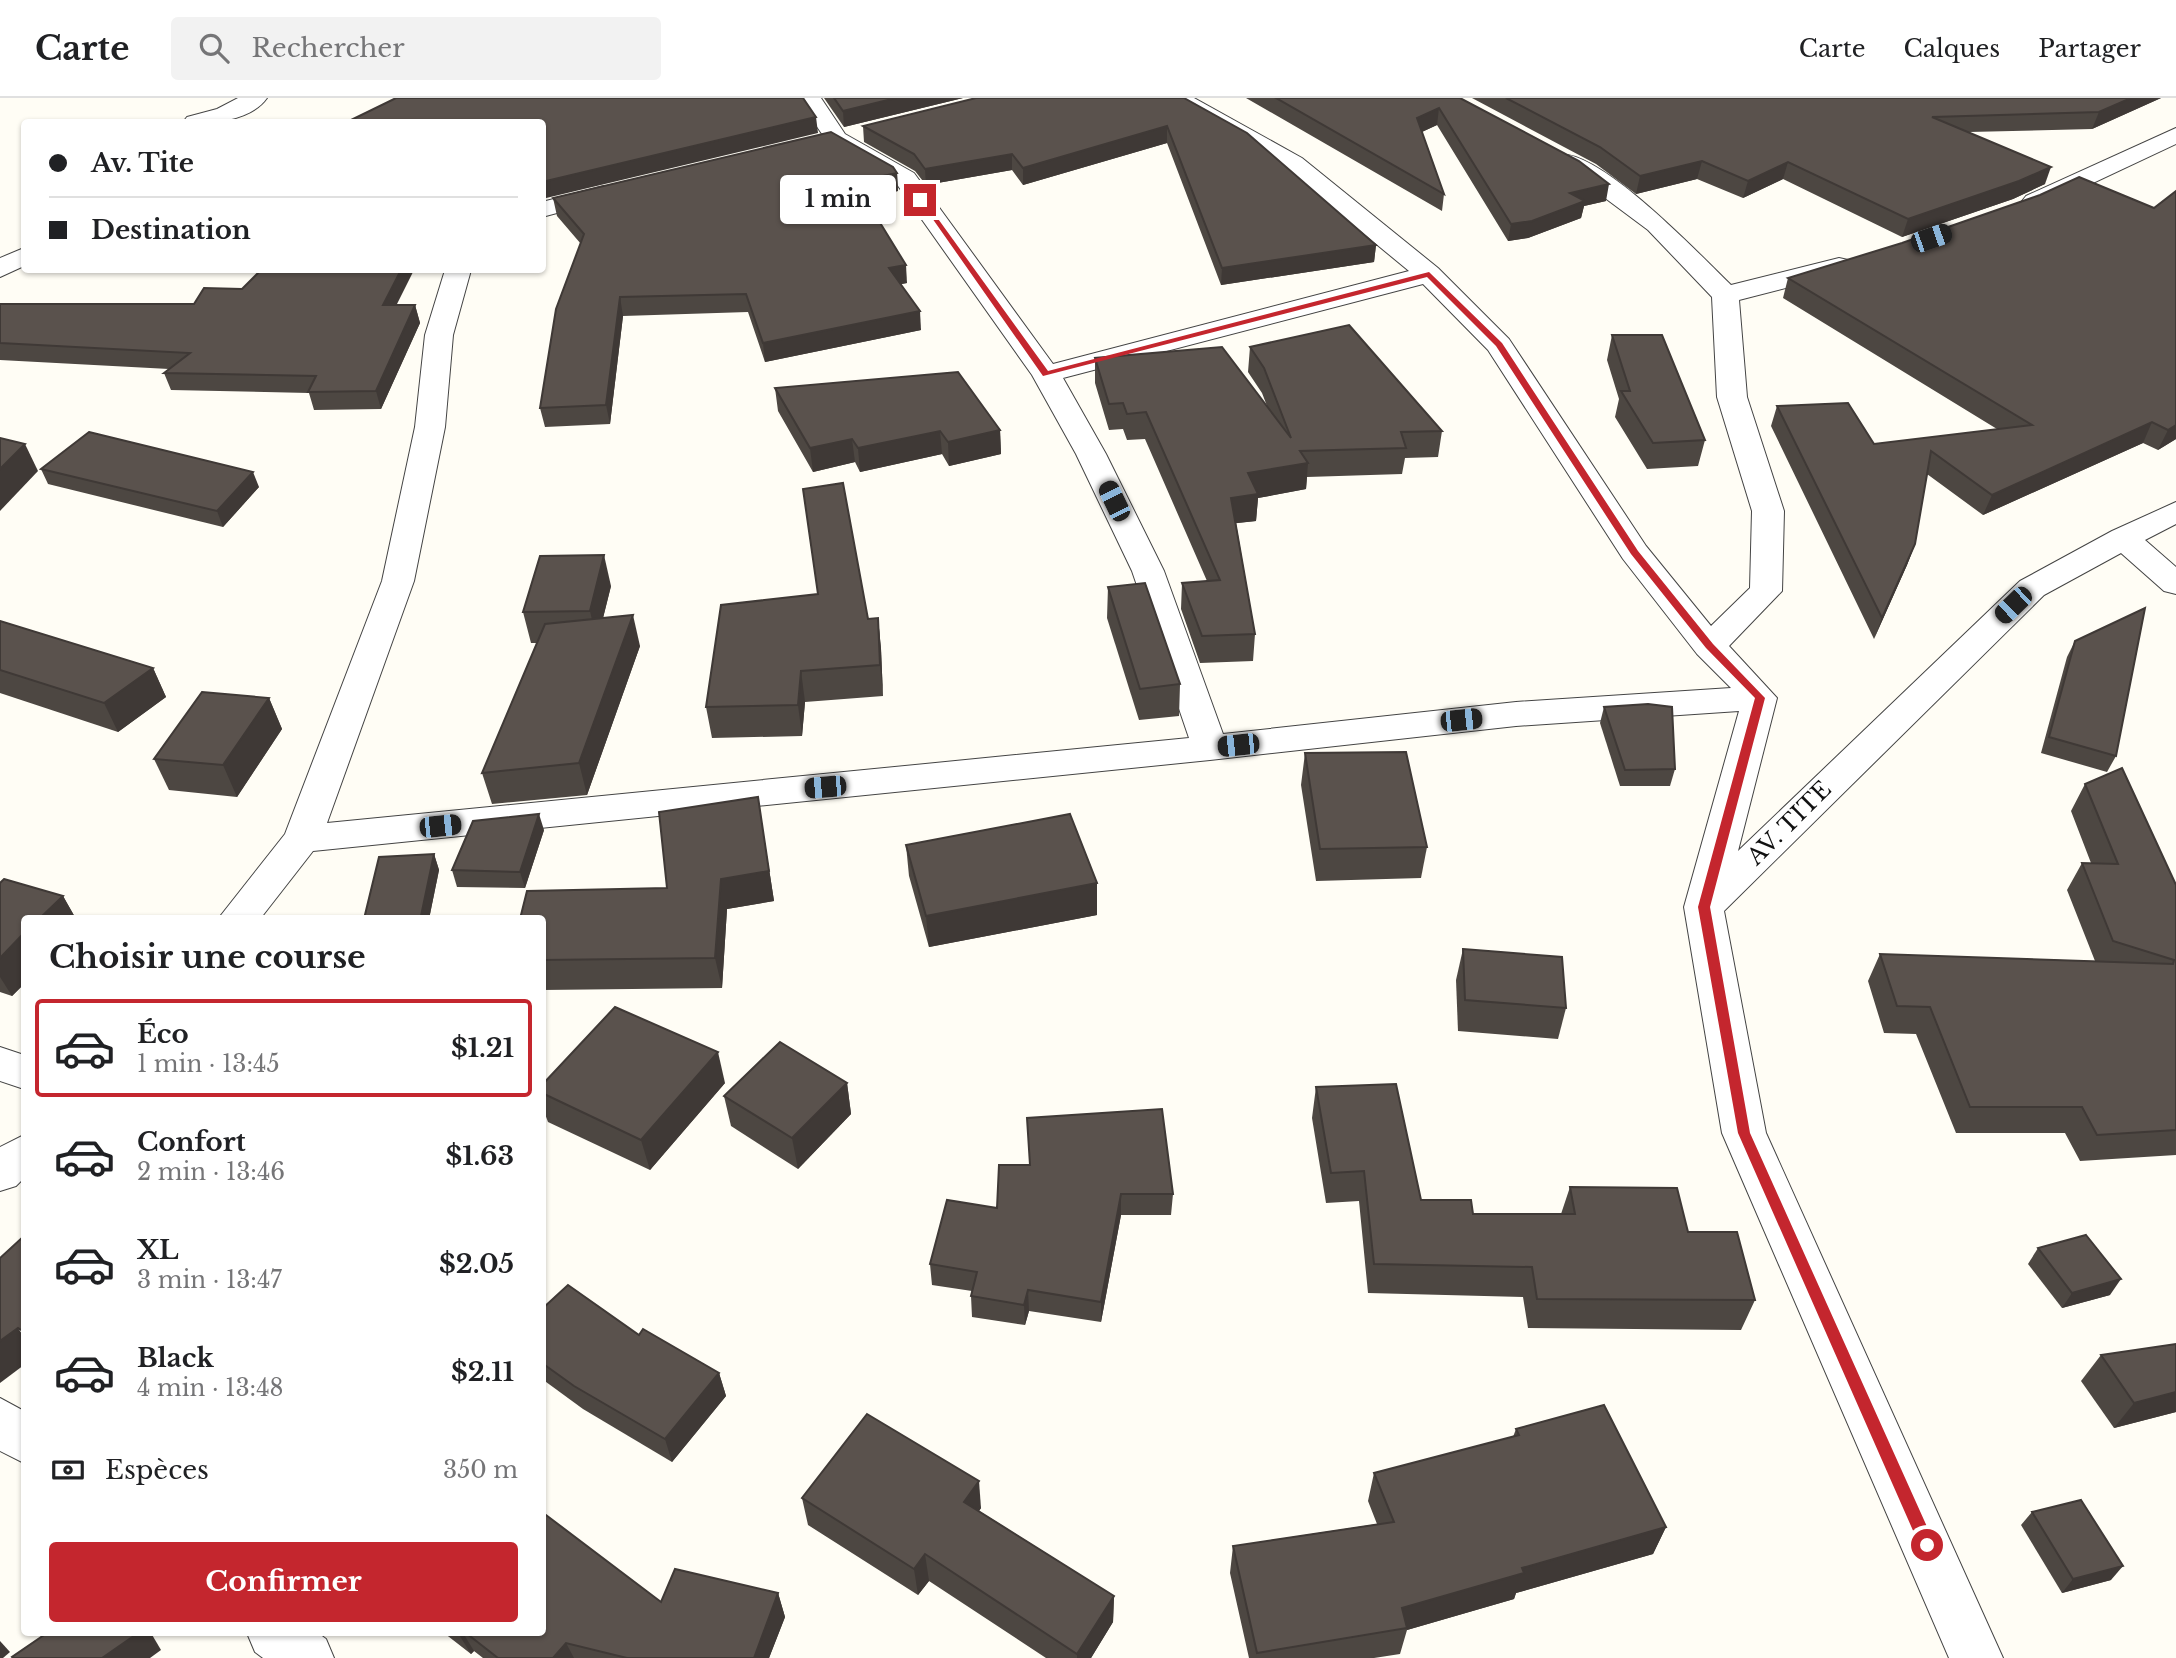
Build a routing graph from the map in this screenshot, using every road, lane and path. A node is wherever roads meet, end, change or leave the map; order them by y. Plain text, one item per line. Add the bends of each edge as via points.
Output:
1 (255, 98) edge
2 (809, 98) edge
3 (1177, 98) edge
4 (206, 119) edge
5 (876, 130) edge
6 (2176, 135) edge
7 (824, 142) junction
8 (1540, 146) edge
9 (629, 187) edge
10 (546, 209) edge
11 (2010, 211) edge
12 (21, 258) edge
13 (1859, 261) edge
14 (0, 269) edge
15 (457, 273) edge
16 (1429, 274) junction
17 (1724, 295) junction
18 (1046, 374) junction
19 (2176, 511) edge
20 (2123, 538) junction
21 (2176, 584) edge
22 (1709, 646) junction
23 (1760, 698) junction
24 (1210, 748) junction
25 (302, 839) junction
26 (1704, 907) junction
27 (241, 915) edge
28 (0, 1064) edge
29 (21, 1071) edge
30 (21, 1156) edge
31 (0, 1173) edge
32 (0, 1421) edge
33 (21, 1438) edge
34 (278, 1636) edge
35 (307, 1658) edge
36 (1976, 1658) edge

1 - 4 street
2 - 7 street
3 - 16 street via 1293,163
5 - 7 street
6 - 11 street
7 - 18 street via 905,178
8 - 17 street via 1586,171 1657,225
9 - 10 street
12 - 14 street
13 - 17 street
15 - 25 street via 439,335 430,427 398,581
16 - 18 street
16 - 22 street via 1499,345 1634,552
17 - 22 street via 1732,397 1768,510 1766,591
18 - 24 street via 1148,571
19 - 20 street, AV. TITE
20 - 21 street
20 - 26 street, AV. TITE via 2032,588
22 - 23 street
23 - 24 street via 1516,714
23 - 26 street
24 - 25 street
25 - 27 street
26 - 36 street via 1744,1133
28 - 29 street
30 - 31 street
32 - 33 street
34 - 35 street

